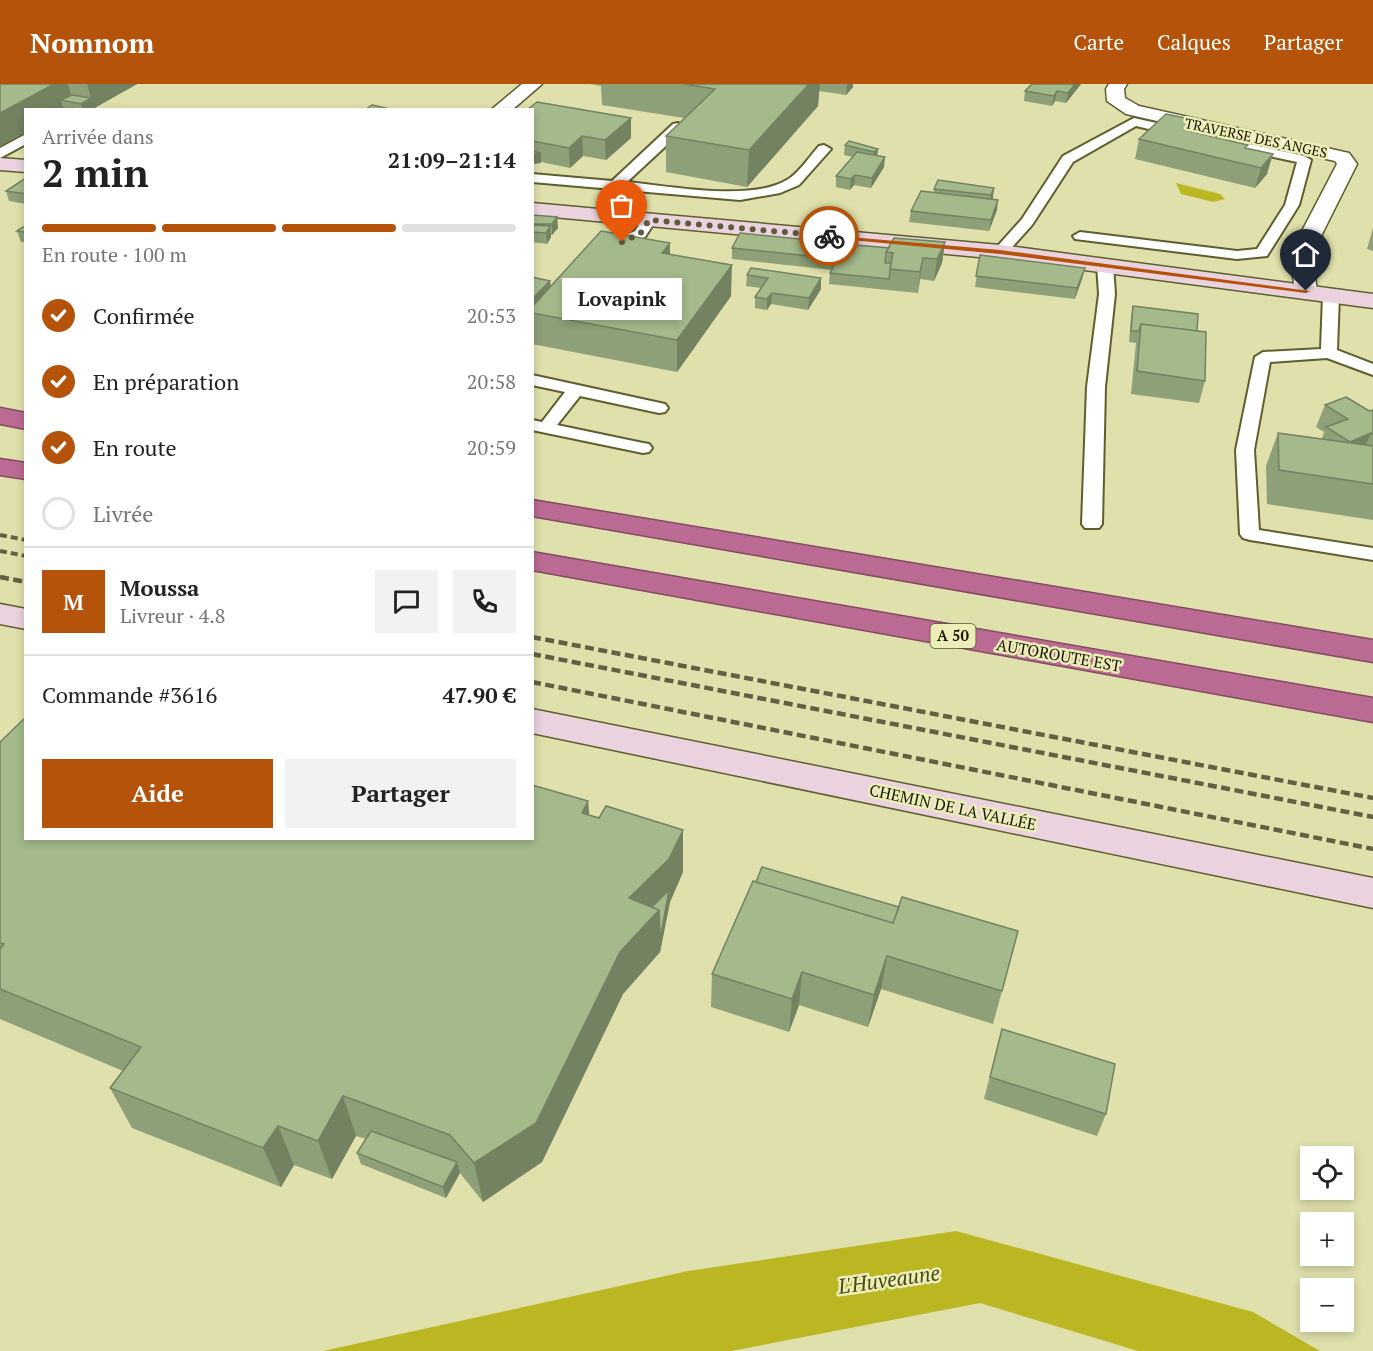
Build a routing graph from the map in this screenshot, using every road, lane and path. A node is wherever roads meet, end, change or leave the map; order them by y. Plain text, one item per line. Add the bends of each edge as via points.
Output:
1 (533, 84) edge
2 (1118, 84) edge
3 (503, 108) edge
4 (678, 127) edge
5 (24, 139) edge
6 (824, 150) dead end
7 (0, 154) edge
8 (0, 164) edge
9 (24, 166) edge
10 (534, 178) edge
11 (616, 185) junction
12 (534, 209) edge
13 (649, 220) junction
14 (1080, 236) dead end
15 (1000, 252) junction
16 (595, 258) edge
17 (1105, 265) junction
18 (1306, 291) junction
19 (1331, 295) junction
20 (1373, 301) edge
21 (1329, 353) junction
22 (1373, 370) edge
23 (534, 380) edge
24 (576, 389) junction
25 (659, 408) dead end
26 (0, 416) edge
27 (24, 421) edge
28 (539, 426) edge
29 (643, 448) dead end
30 (0, 466) edge
31 (24, 471) edge
32 (534, 508) edge
33 (1092, 524) dead end
34 (1373, 554) edge
35 (534, 561) edge
36 (0, 614) edge
37 (24, 619) edge
38 (1373, 651) edge
39 (1373, 710) edge
40 (534, 721) edge
41 (1373, 893) edge

1 - 3 street
2 - 18 street, TRAVERSE DES ANGES via 1116,101 1133,110 1342,158 1347,164 1301,254
4 - 11 lane
5 - 7 lane
6 - 11 lane via 794,182 740,196
8 - 9 main road
10 - 11 lane
12 - 13 main road
13 - 15 main road
13 - 16 lane via 640,234 603,250
14 - 15 lane via 1237,255 1262,253 1292,205 1304,160 1134,122 1068,159 1027,222
15 - 17 main road
17 - 18 main road
17 - 33 lane via 1107,294 1096,387
18 - 19 main road
19 - 20 main road
19 - 21 lane
21 - 22 lane
21 - 34 lane via 1263,357 1245,450 1250,534
23 - 24 lane
24 - 25 lane
24 - 28 lane
26 - 27 highway
28 - 29 lane
30 - 31 highway
32 - 38 highway
35 - 39 highway, AUTOROUTE EST / A 50
36 - 37 main road
40 - 41 main road, CHEMIN DE LA VALLÉE

